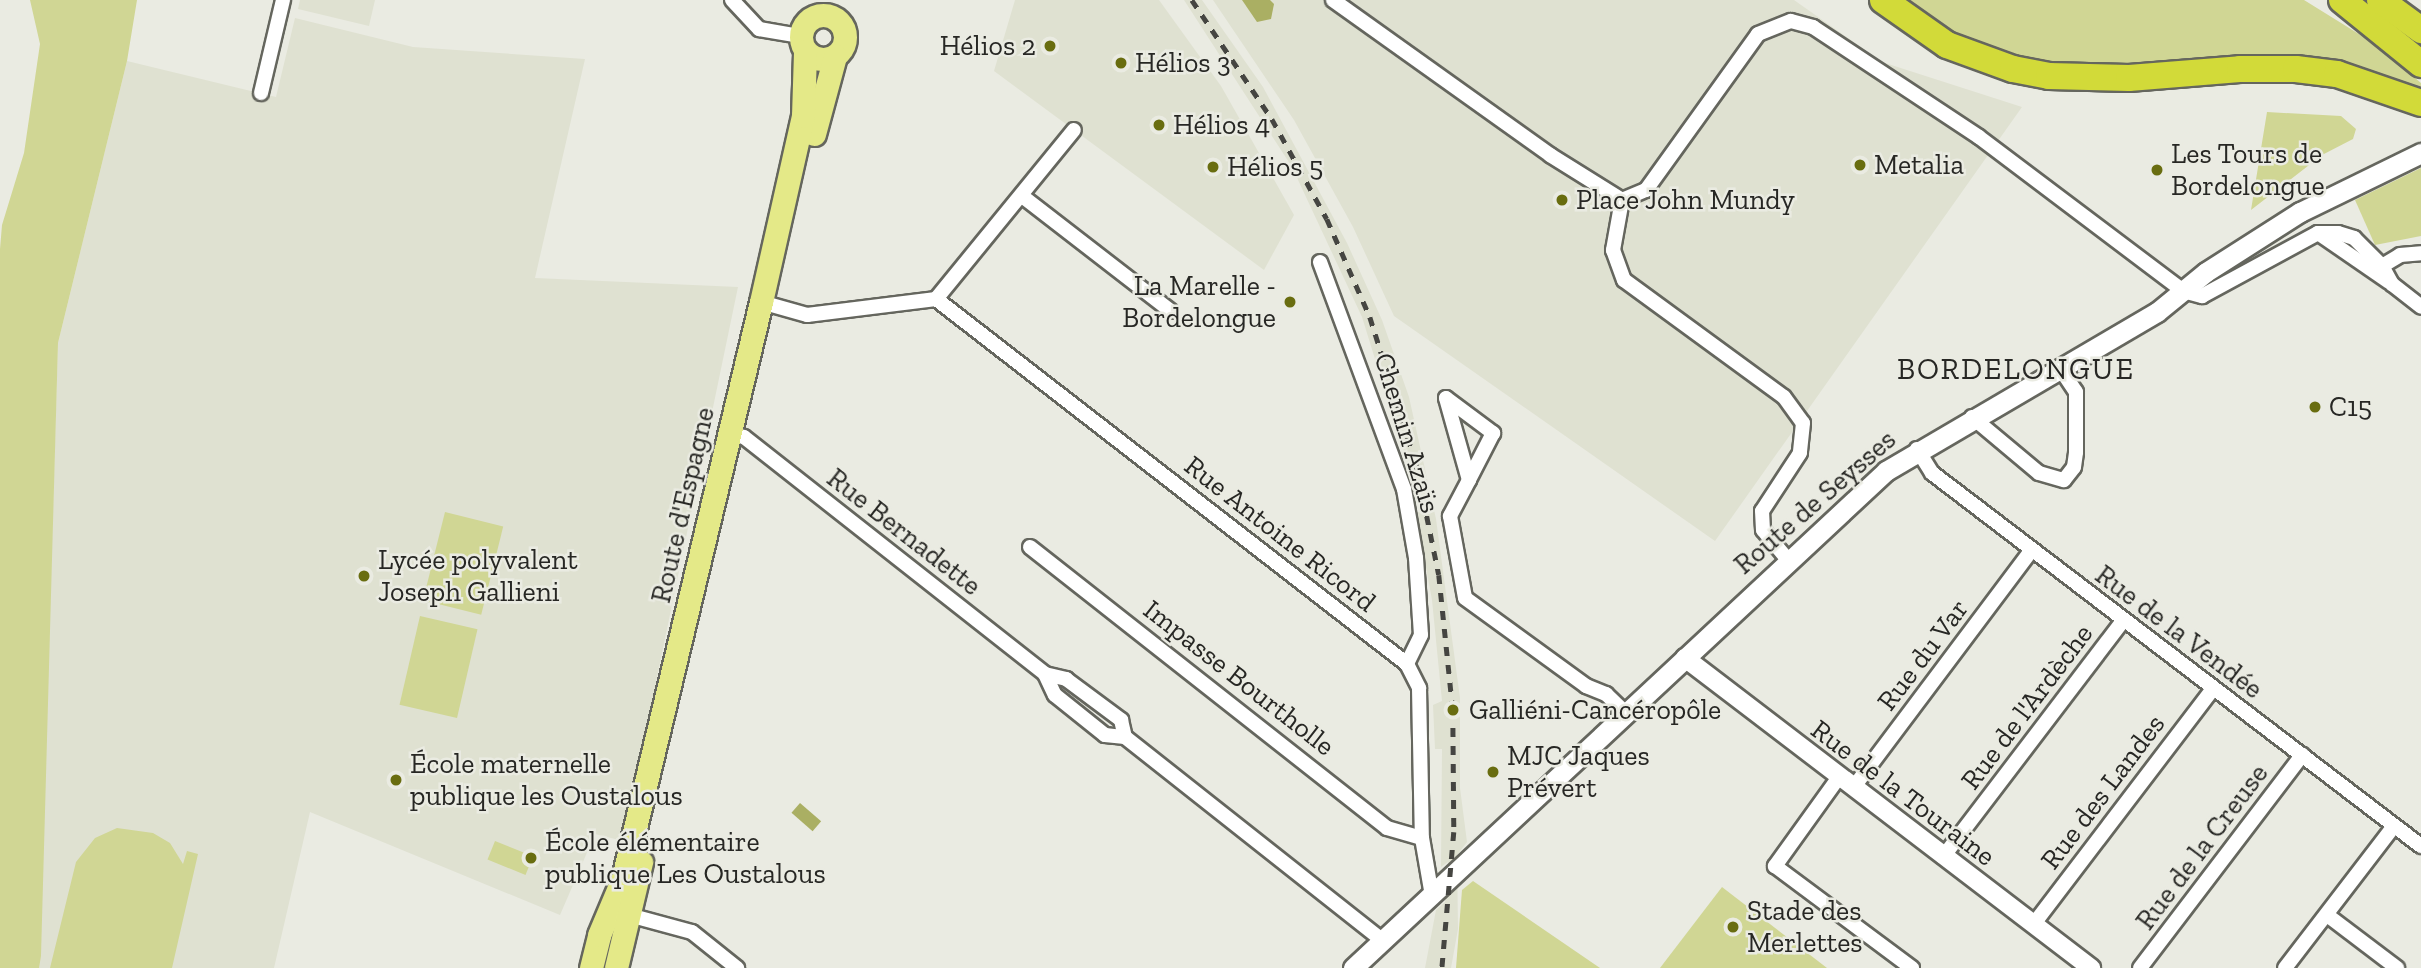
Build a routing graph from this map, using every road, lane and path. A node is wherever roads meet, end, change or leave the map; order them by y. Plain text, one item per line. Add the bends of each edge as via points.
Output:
1 (283, 0) edge
2 (732, 0) edge
3 (1333, 0) edge
4 (1882, 0) edge
5 (2342, 0) edge
6 (2380, 0) edge
7 (2400, 0) edge
8 (818, 8) edge
9 (840, 11) edge
10 (2417, 27) edge
11 (803, 44) junction
12 (835, 56) junction
13 (2421, 64) edge
14 (261, 93) dead end
15 (2421, 103) edge
16 (1074, 130) dead end
17 (2421, 153) edge
18 (1021, 196) junction
19 (1622, 200) junction
20 (2318, 233) junction
21 (2421, 253) edge
22 (1320, 261) dead end
23 (2382, 265) junction
24 (2392, 284) junction
25 (2183, 291) junction
26 (936, 299) junction
27 (768, 303) junction
28 (2421, 307) edge
29 (1171, 311) dead end
30 (2060, 368) junction
31 (1972, 417) junction
32 (737, 436) junction
33 (1917, 449) junction
34 (1469, 480) junction
35 (1030, 547) dead end
36 (2031, 551) junction
37 (1788, 561) junction
38 (2123, 621) junction
39 (1685, 658) junction
40 (1407, 664) junction
41 (1045, 674) junction
42 (2213, 689) junction
43 (1626, 713) junction
44 (1125, 737) junction
45 (2302, 755) junction
46 (1846, 783) junction
47 (2394, 826) junction
48 (1422, 838) junction
49 (2421, 846) edge
50 (1944, 857) junction
51 (1432, 897) junction
52 (629, 915) junction
53 (2327, 915) junction
54 (2033, 925) junction
55 (1383, 941) junction
56 (591, 968) edge
57 (616, 968) edge
58 (737, 968) edge
59 (1353, 968) edge
60 (1912, 968) edge
61 (2091, 968) edge
62 (2140, 968) edge
63 (2285, 968) edge
64 (2397, 968) edge

1 - 14 street
2 - 11 street via 759,29
3 - 19 street via 1550,155
4 - 15 highway via 1947,45 2013,69 2049,76 2129,78 2296,69 2348,77
5 - 13 highway
6 - 10 highway
7 - 10 highway
8 - 9 main road via 827,15
8 - 11 main road
9 - 12 main road, Route d'Espagne via 845,39
11 - 12 main road via 819,59
11 - 27 main road, Route d'Espagne via 803,116
12 - 27 main road, Route d'Espagne
16 - 18 street
17 - 25 main road, Route de Seysses via 2290,218
18 - 26 street
18 - 29 street
19 - 25 street via 1646,190 1758,34 1791,21 1812,27 1979,137
19 - 37 street via 1613,250 1624,280 1784,397 1803,423 1800,453 1762,511 1763,530
20 - 23 street via 2354,238
20 - 24 street
20 - 25 street via 2217,290 2202,296
21 - 23 street via 2400,255
22 - 40 street, Chemin Azaïs via 1404,489 1416,558 1421,635
23 - 24 street
24 - 28 street
25 - 30 main road, Route de Seysses via 2157,312
26 - 27 street via 807,315
26 - 40 street, Rue Antoine Ricord
27 - 32 main road, Route d'Espagne
30 - 31 main road, Route de Seysses
30 - 31 street via 2076,392 2076,453 2074,467 2064,480 2039,473
31 - 33 main road, Route de Seysses
32 - 41 street, Rue Bernadette
32 - 52 main road, Route d'Espagne
32 - 56 main road, Route d'Espagne via 623,878 599,935
33 - 36 street, Rue de la Vendée via 1932,473
33 - 37 main road, Route de Seysses via 1852,500
34 - 34 street via 1493,433 1446,398 1450,410
34 - 43 street via 1450,516 1465,598 1586,686 1606,694
35 - 48 street, Impasse Bourtholle via 1387,828
36 - 38 street, Rue de la Vendée
36 - 46 street, Rue du Var
37 - 39 main road, Route de Seysses
38 - 42 street, Rue de la Vendée
38 - 50 street, Rue de l'Ardèche
39 - 43 main road, Route de Seysses
39 - 46 street, Rue de la Touraine
40 - 48 street via 1416,674 1420,697
41 - 44 street, Rue Bernadette via 1055,695 1105,735
41 - 44 street, Rue Bernadette via 1066,679 1121,720
42 - 45 street, Rue de la Vendée
42 - 54 street, Rue des Landes
43 - 51 main road, Route de Seysses
44 - 55 street, Rue Bernadette
45 - 47 street, Rue de la Vendée
45 - 62 street, Rue de la Creuse
46 - 50 street, Rue de la Touraine
46 - 60 street, Rue du Var via 1775,866
47 - 49 street, Rue de la Vendée
47 - 53 street
48 - 51 street
50 - 54 street, Rue de la Touraine
51 - 55 main road, Route de Seysses
52 - 57 main road, Route d'Espagne
52 - 58 street via 692,932
53 - 63 street
53 - 64 street
54 - 61 street, Rue de la Touraine
55 - 59 main road, Route de Seysses

